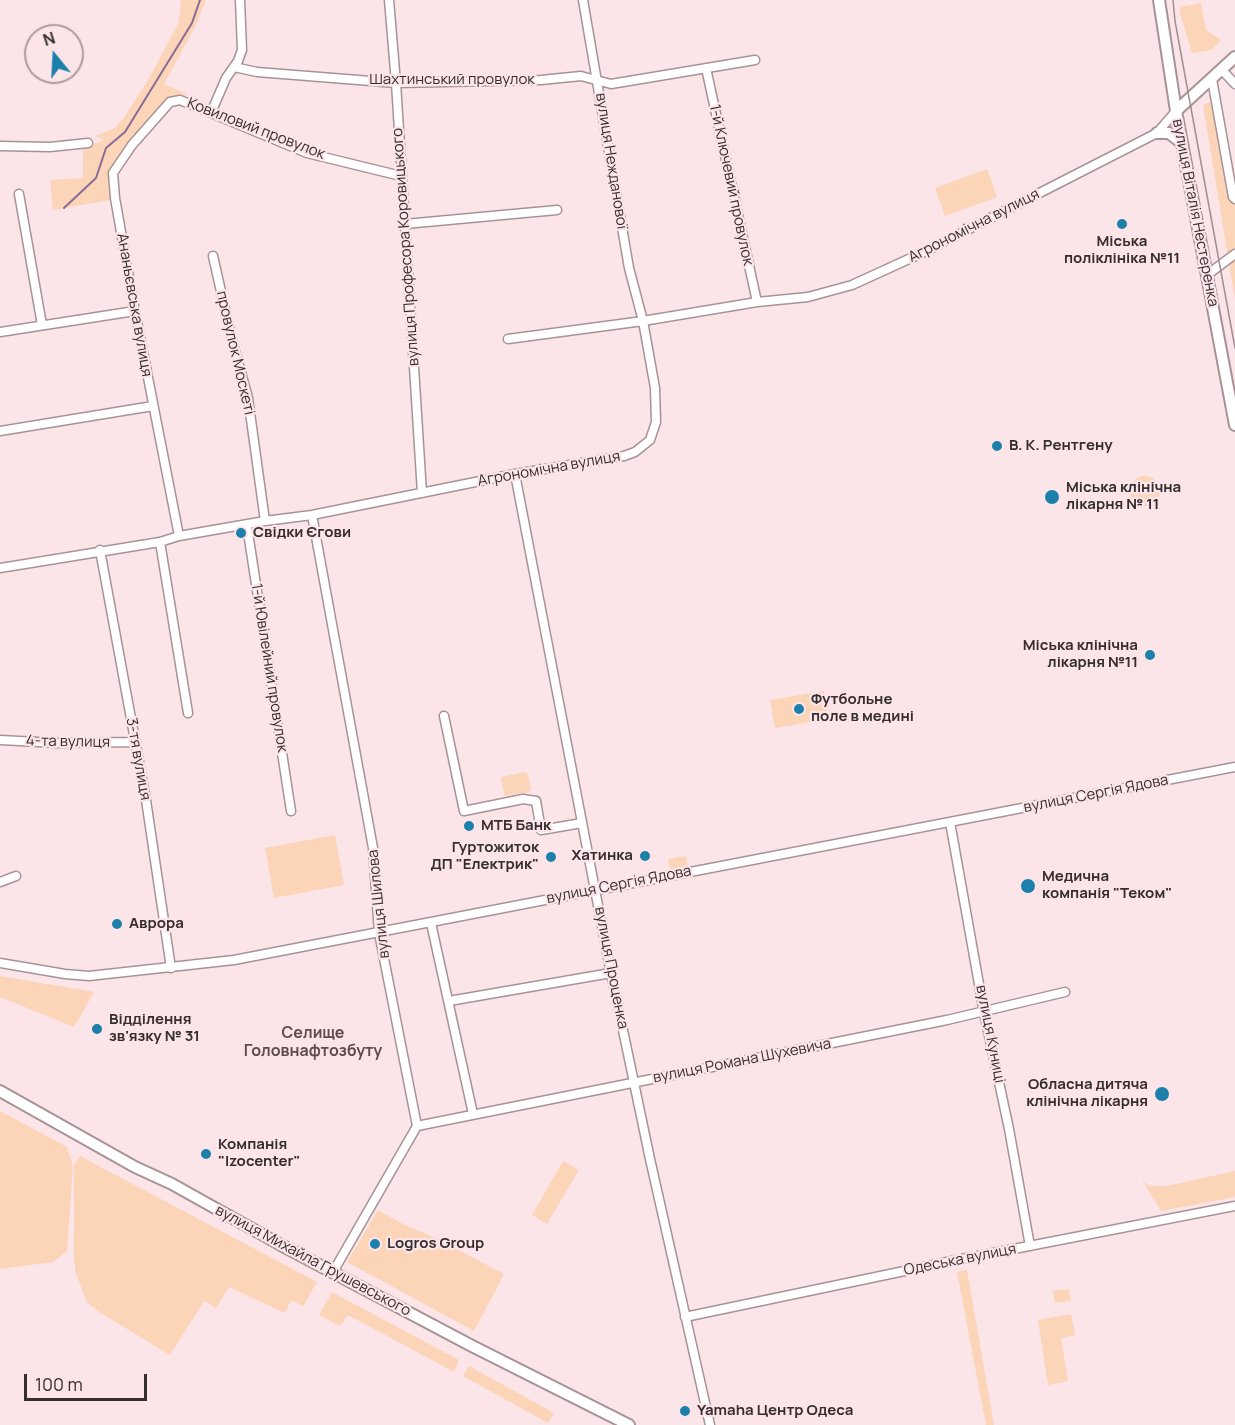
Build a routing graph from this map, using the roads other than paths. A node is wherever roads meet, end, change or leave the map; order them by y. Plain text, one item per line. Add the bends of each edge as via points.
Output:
1 (240, 0) edge
2 (389, 0) edge
3 (584, 0) edge
4 (1159, 0) edge
5 (1235, 57) edge
6 (755, 60) dead end
7 (234, 67) junction
8 (706, 68) junction
9 (1222, 69) junction
10 (1212, 79) junction
11 (598, 80) junction
12 (396, 83) junction
13 (1235, 84) edge
14 (180, 100) joint
15 (1176, 111) junction
16 (211, 113) junction
17 (1157, 133) junction
18 (88, 143) dead end
19 (1182, 143) junction
20 (0, 146) edge
21 (401, 176) junction
22 (19, 194) dead end
23 (1235, 199) edge
24 (557, 210) dead end
25 (405, 224) junction
26 (1235, 254) edge
27 (213, 256) dead end
28 (1207, 275) junction
29 (757, 302) junction
30 (135, 310) junction
31 (643, 321) junction
32 (42, 325) junction
33 (0, 333) edge
34 (508, 339) dead end
35 (153, 405) junction
36 (1234, 410) edge
37 (1235, 425) edge
38 (0, 431) edge
39 (515, 474) junction
40 (422, 493) junction
41 (312, 515) junction
42 (265, 521) junction
43 (247, 525) junction
44 (179, 536) junction
45 (160, 542) junction
46 (100, 550) junction
47 (0, 568) edge
48 (188, 713) dead end
49 (444, 716) dead end
50 (0, 740) edge
51 (136, 742) junction
52 (1235, 767) edge
53 (291, 811) dead end
54 (950, 822) junction
55 (582, 823) junction
56 (16, 876) dead end
57 (0, 882) edge
58 (596, 889) junction
59 (431, 923) junction
60 (379, 933) junction
61 (0, 963) edge
62 (171, 968) junction
63 (611, 973) junction
64 (1065, 992) dead end
65 (449, 1001) junction
66 (984, 1012) junction
67 (634, 1083) junction
68 (0, 1091) edge
69 (473, 1114) junction
70 (417, 1126) junction
71 (1235, 1206) edge
72 (1030, 1246) junction
73 (333, 1272) junction
74 (685, 1317) junction
75 (629, 1425) edge
76 (710, 1425) edge

1 - 7 street via 242,46
2 - 12 street, вулиця Професора Коровицького
3 - 11 street, вулиця Нежданової
4 - 15 main road, вулиця Віталія Нестеренка
5 - 9 main road
6 - 8 street, Шахтинський провулок
7 - 12 street, Шахтинський провулок
7 - 16 street
8 - 11 street, Шахтинський провулок via 616,84
8 - 29 street, 1-й Ключевий провулок
9 - 10 main road
9 - 13 street
10 - 15 main road
10 - 23 street
11 - 12 street, Шахтинський провулок via 581,76
11 - 31 street, вулиця Нежданової via 629,268
12 - 21 street, вулиця Професора Коровицького
14 - 16 street, Ковиловий провулок
14 - 30 street, Ананьєвська вулиця via 170,102 113,173
15 - 17 street, Агрономічна вулиця
15 - 19 main road, вулиця Віталія Нестеренка
16 - 21 street, Ковиловий провулок via 307,153
17 - 19 main road via 1169,133
17 - 29 street, Агрономічна вулиця via 852,285 808,297
18 - 20 street
19 - 28 main road, вулиця Віталія Нестеренка
21 - 25 street, вулиця Професора Коровицького
22 - 32 street
24 - 25 street
25 - 40 street, вулиця Професора Коровицького
26 - 28 street
27 - 42 street, провулок Москеті via 248,398
28 - 36 main road, вулиця Віталія Нестеренка
29 - 31 street, Агрономічна вулиця
30 - 32 street
30 - 35 street, Ананьєвська вулиця
31 - 34 street
31 - 39 street, Агрономічна вулиця via 656,399 656,422 650,440 624,456
32 - 33 street
35 - 38 street
35 - 44 street, Ананьєвська вулиця
36 - 37 main road, вулиця Віталія Нестеренка
39 - 40 street, Агрономічна вулиця
39 - 55 street, вулиця Проценка
40 - 41 street, Агрономічна вулиця
41 - 42 street, Агрономічна вулиця
41 - 60 street, вулиця Шилова via 373,848
42 - 43 street, Агрономічна вулиця
43 - 44 street, Агрономічна вулиця
43 - 53 street, 1-й Ювілейний провулок
44 - 45 street, Агрономічна вулиця
45 - 46 street, Агрономічна вулиця
45 - 48 street
46 - 47 street, Агрономічна вулиця
46 - 51 street, 3-тя вулиця
49 - 55 street via 464,811 523,798 537,801 541,830
50 - 51 street, 4-та вулиця
51 - 62 street, 3-тя вулиця
52 - 54 street, вулиця Сергія Ядова
54 - 58 street, вулиця Сергія Ядова
54 - 66 street, вулиця Куниці
55 - 58 street, вулиця Проценка
56 - 57 street
58 - 59 street, вулиця Сергія Ядова
58 - 63 street, вулиця Проценка
59 - 60 street, вулиця Сергія Ядова
59 - 65 street
60 - 62 street, вулиця Сергія Ядова
60 - 70 street, вулиця Шилова
61 - 62 street, вулиця Сергія Ядова via 89,976
63 - 65 street
63 - 67 street, вулиця Проценка
64 - 66 street, вулиця Романа Шухевича
65 - 69 street
66 - 67 street, вулиця Романа Шухевича
66 - 72 street, вулиця Куниці
67 - 69 street, вулиця Романа Шухевича
67 - 74 street, вулиця Проценка
68 - 73 main road, вулиця Михайла Грушевського
69 - 70 street, вулиця Романа Шухевича
70 - 73 street
71 - 72 street, Одеська вулиця
72 - 74 street, Одеська вулиця
73 - 75 main road, вулиця Михайла Грушевського
74 - 76 street, вулиця Проценка

